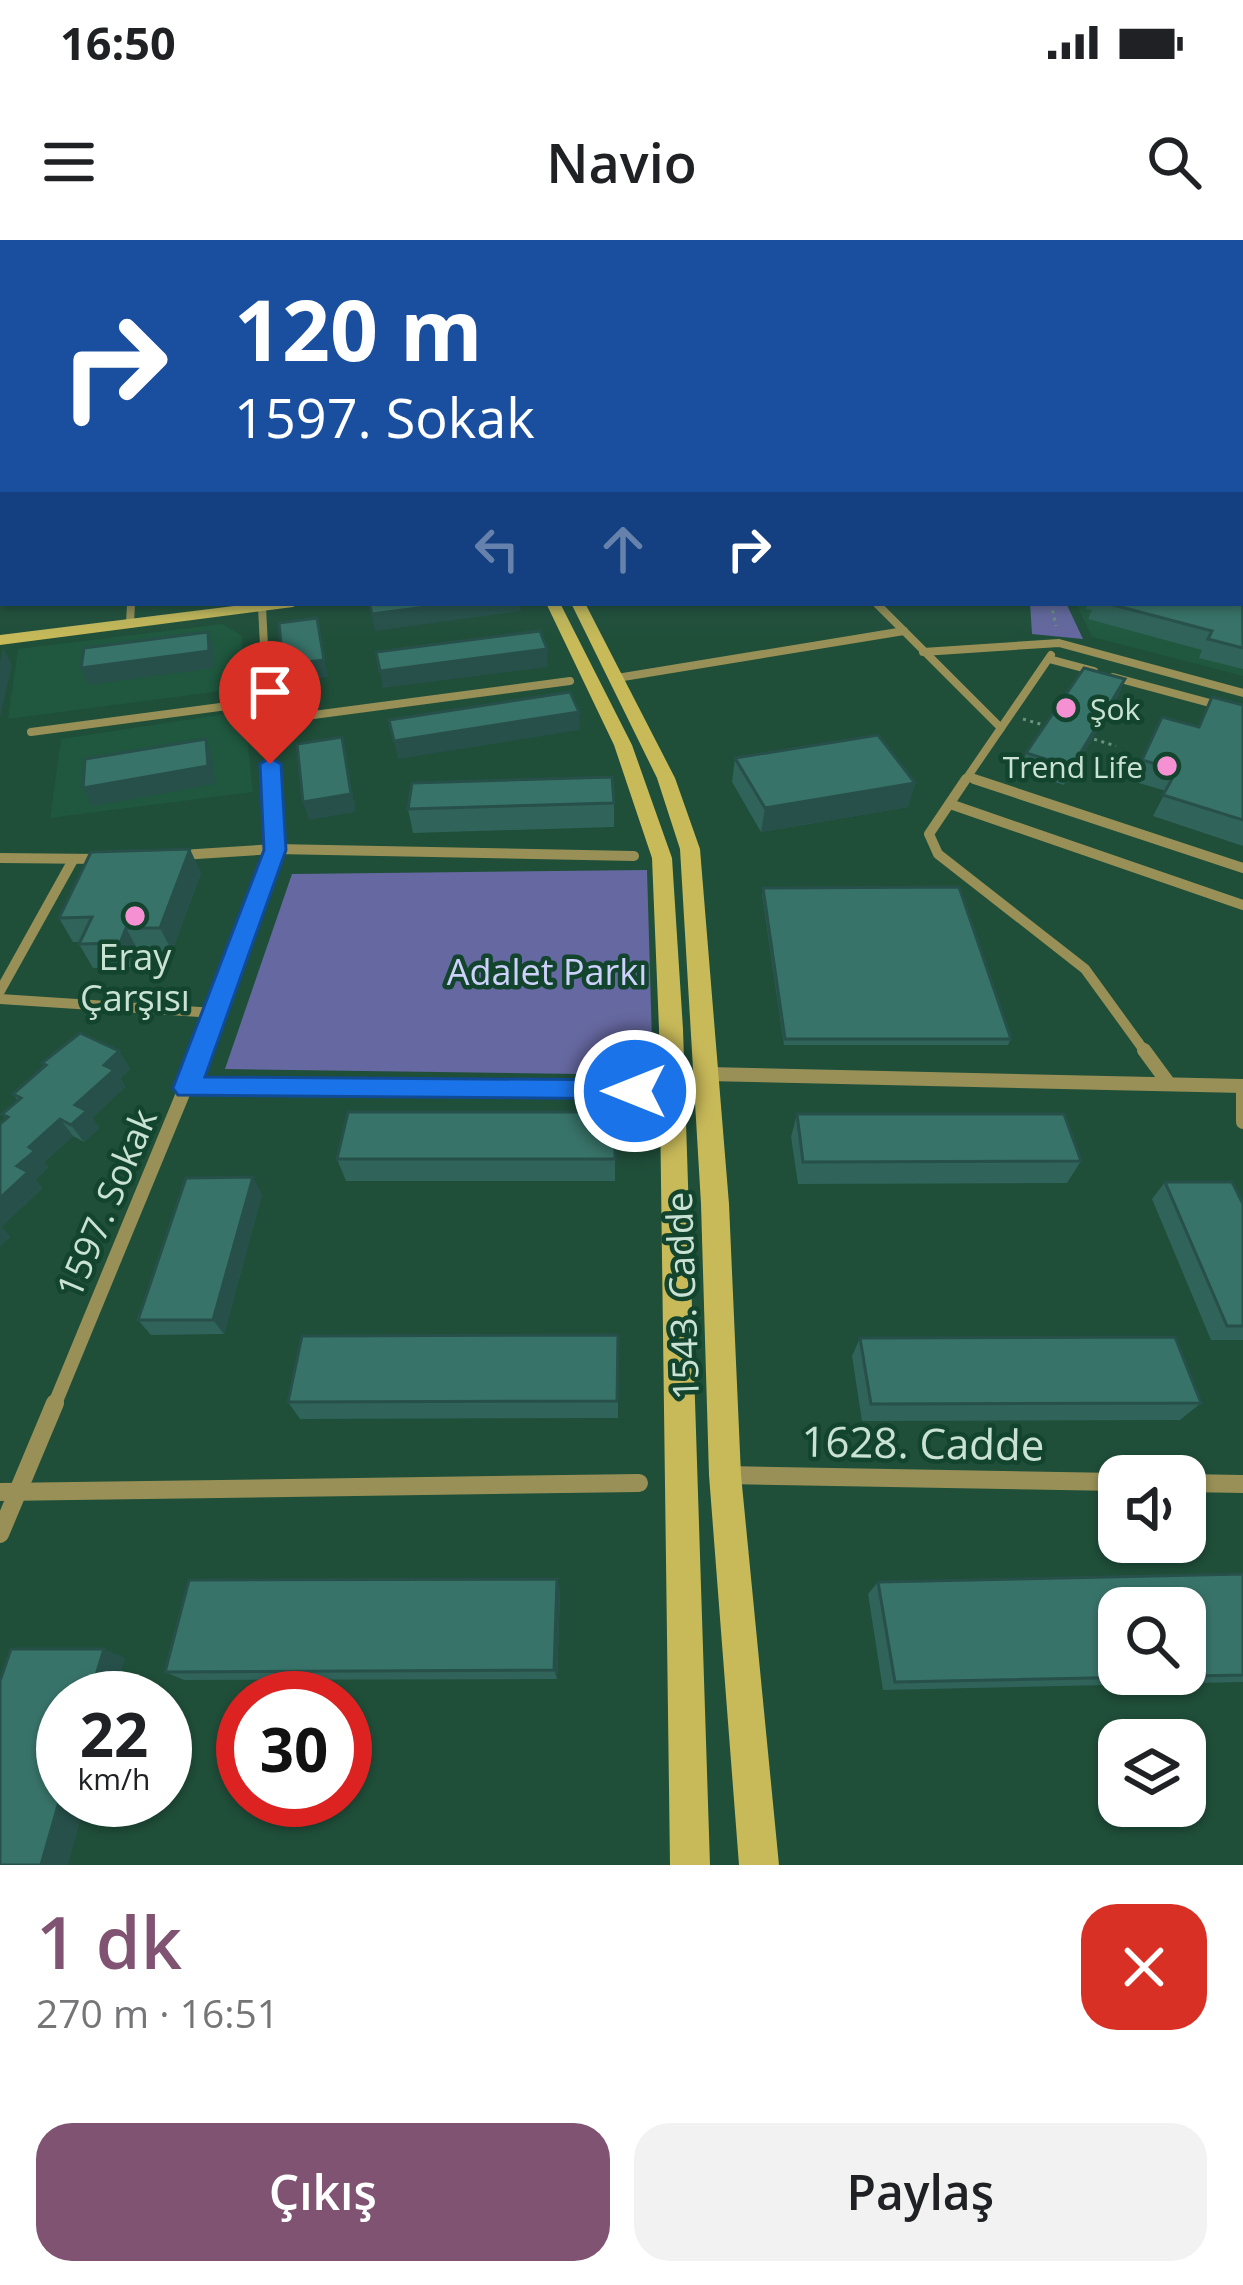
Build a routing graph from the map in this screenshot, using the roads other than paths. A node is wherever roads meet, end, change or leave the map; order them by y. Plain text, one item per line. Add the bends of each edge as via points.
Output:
1 (131, 606) edge
2 (270, 606) edge
3 (554, 606) edge
4 (580, 606) edge
5 (879, 606) edge
6 (262, 607) junction
7 (130, 624) junction
8 (904, 631) junction
9 (0, 640) edge
10 (1059, 644) junction
11 (922, 652) junction
12 (1048, 659) junction
13 (617, 678) junction
14 (570, 681) dead end
15 (1243, 693) edge
16 (266, 700) junction
17 (1243, 712) edge
18 (268, 721) junction
19 (1001, 728) junction
20 (31, 732) dead end
21 (968, 777) junction
22 (950, 804) junction
23 (275, 850) junction
24 (163, 856) edge
25 (634, 856) dead end
26 (0, 858) edge
27 (118, 858) edge
28 (74, 860) junction
29 (1243, 868) edge
30 (1243, 905) edge
31 (0, 995) edge
32 (215, 1013) junction
33 (706, 1074) junction
34 (1169, 1084) junction
35 (188, 1088) junction
36 (1243, 1088) edge
37 (635, 1091) dead end
38 (1243, 1122) edge
39 (725, 1475) junction
40 (1098, 1482) edge
41 (1206, 1483) edge
42 (639, 1484) dead end
43 (1243, 1484) edge
44 (8, 1493) edge
45 (0, 1534) edge
46 (690, 1865) edge
47 (759, 1865) edge

1 - 7 street
2 - 6 main road
3 - 46 main road, 1543. Cadde via 623,745 662,858
4 - 13 main road, 1543. Cadde
5 - 8 street
6 - 7 main road
6 - 16 street, 1597. Sokak
7 - 9 main road
8 - 11 street
8 - 13 street
10 - 11 street
10 - 12 street
10 - 15 street
11 - 19 street
12 - 17 street
12 - 19 street
13 - 33 main road, 1543. Cadde via 666,778 690,850
14 - 18 street
16 - 18 street, 1597. Sokak
16 - 20 street
18 - 23 street, 1597. Sokak
19 - 21 street
21 - 22 street
21 - 29 street
22 - 30 street
22 - 34 street via 929,834 938,854 1085,969
23 - 24 street
23 - 25 street
23 - 32 street, 1597. Sokak
26 - 28 street
27 - 28 street
28 - 31 street
31 - 32 street
32 - 35 street, 1597. Sokak
33 - 34 street
33 - 39 main road, 1543. Cadde
34 - 36 street
35 - 37 street
35 - 44 street, 1597. Sokak
36 - 38 street
39 - 40 street, 1628. Cadde
39 - 47 main road, 1543. Cadde
41 - 43 street
42 - 44 street
44 - 45 street, 1597. Sokak

